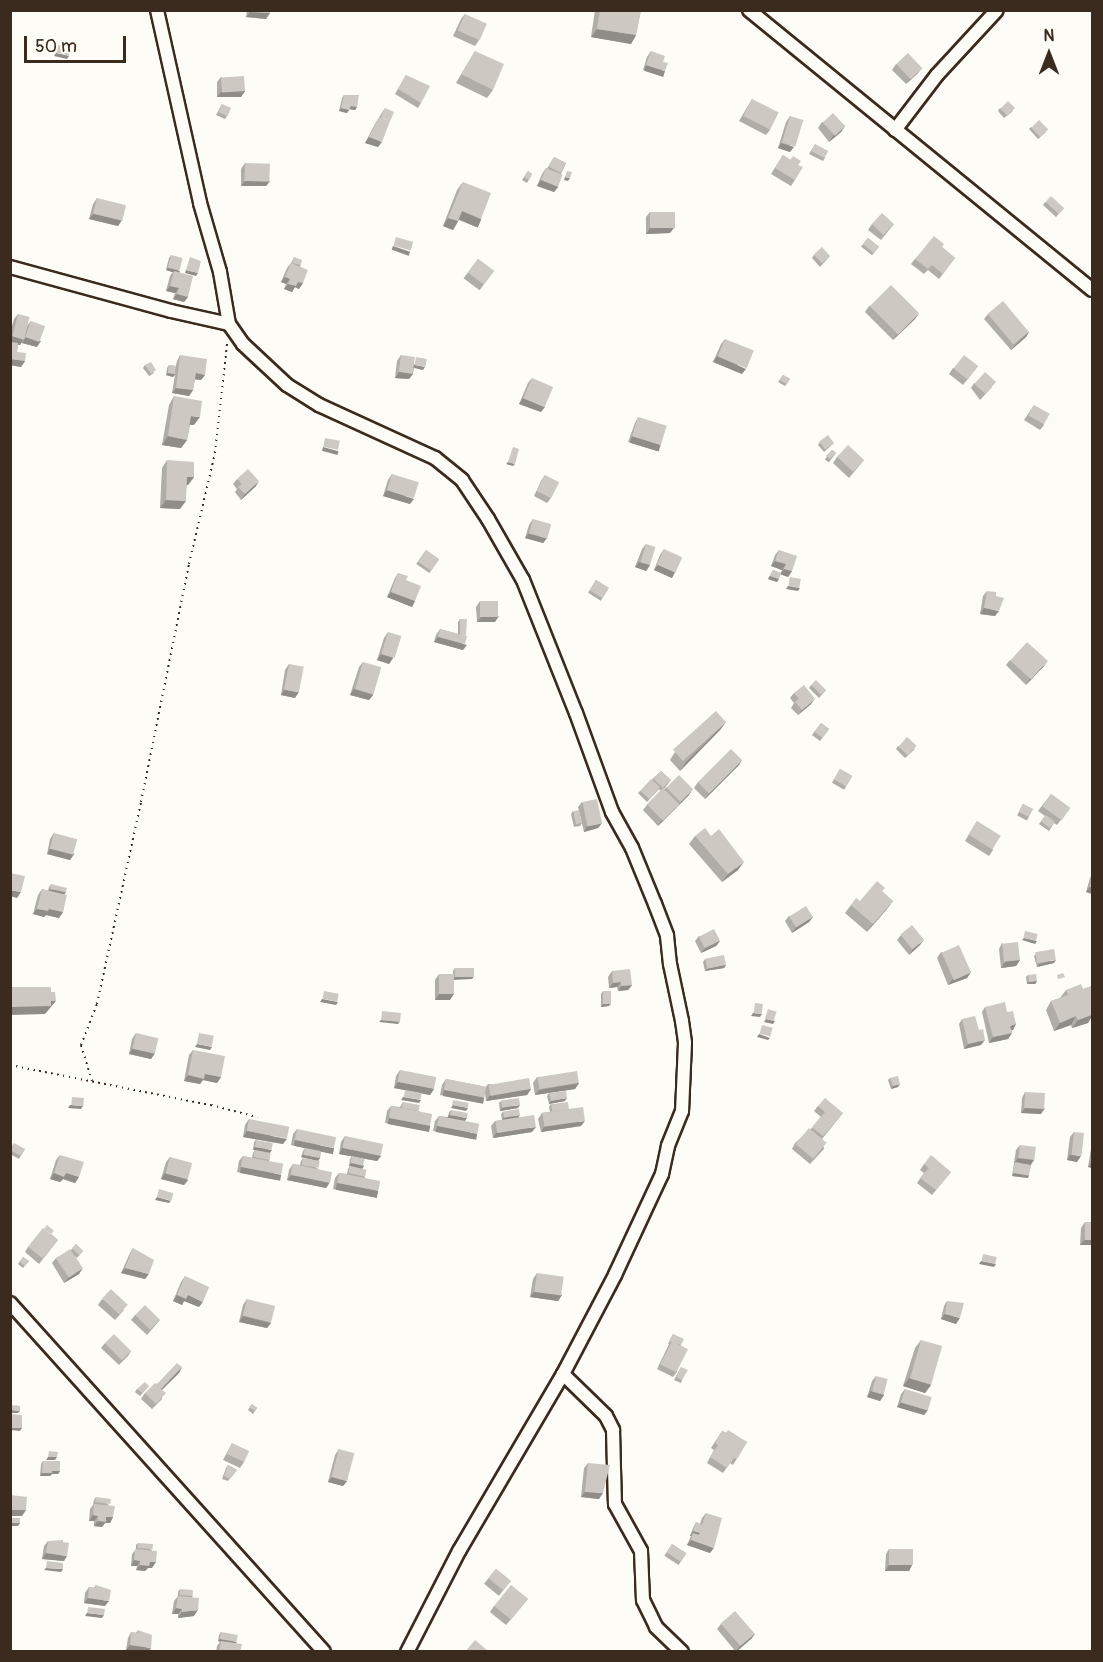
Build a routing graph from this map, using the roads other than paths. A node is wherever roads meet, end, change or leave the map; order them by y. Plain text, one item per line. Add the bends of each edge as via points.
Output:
1 (157, 10) edge
2 (749, 10) edge
3 (997, 10) edge
4 (895, 130) junction
5 (10, 267) edge
6 (1092, 290) edge
7 (229, 324) junction
8 (10, 1303) edge
9 (563, 1374) junction
10 (324, 1652) edge
11 (407, 1652) edge
12 (682, 1652) edge

1 - 7 street
2 - 4 street
3 - 4 street via 937,75
4 - 6 street
5 - 7 street
7 - 9 street via 243,344 287,385 319,405 435,458 462,480 523,580 612,813 632,848 667,936 685,1043 682,1111 662,1174
8 - 10 street
9 - 11 street via 459,1551
9 - 12 street via 606,1416 613,1430 615,1504 640,1551 644,1600 656,1627

